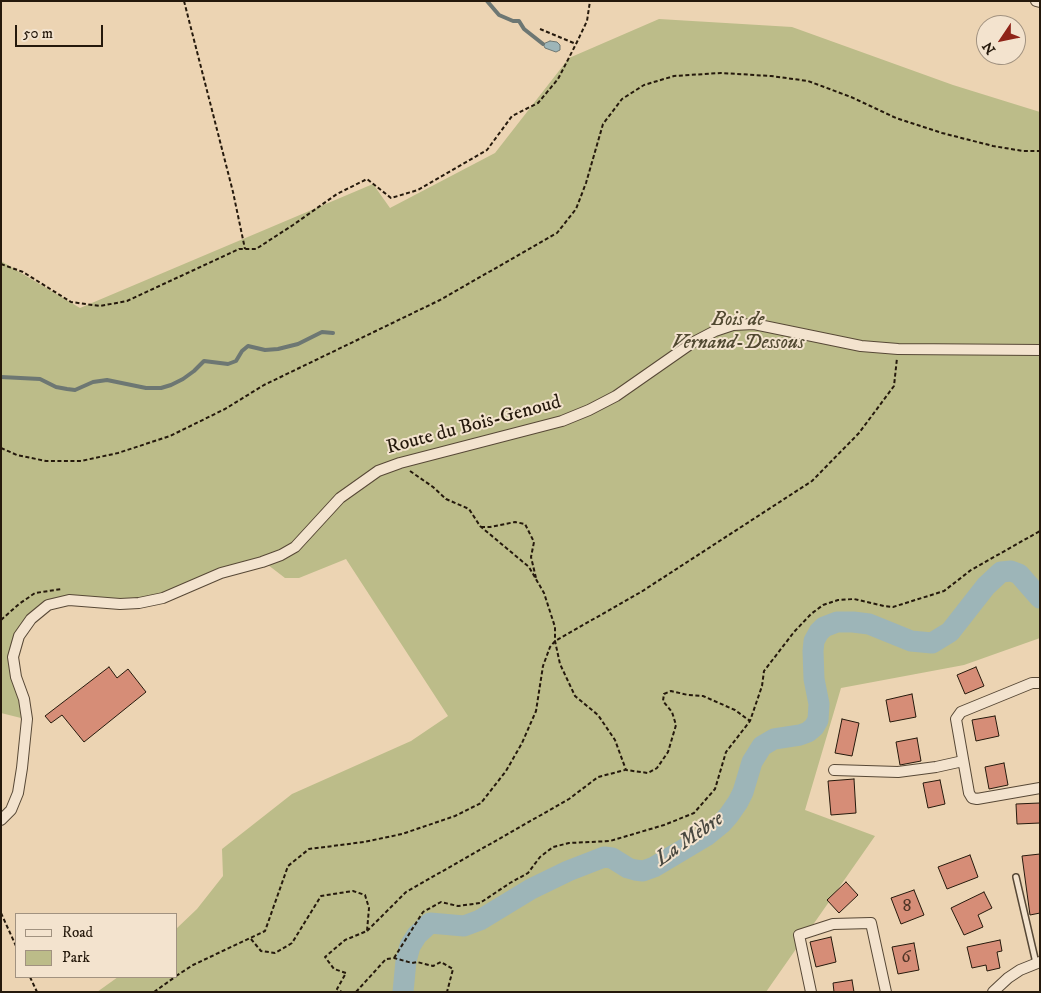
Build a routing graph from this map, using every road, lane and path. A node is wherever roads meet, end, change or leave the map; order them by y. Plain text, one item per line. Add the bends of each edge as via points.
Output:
1 (184, 1) edge
2 (590, 1) edge
3 (540, 29) dead end
4 (576, 44) junction
5 (1040, 152) edge
6 (245, 249) junction
7 (1, 264) edge
8 (898, 349) junction
9 (1040, 350) edge
10 (1, 448) edge
11 (400, 462) junction
12 (481, 527) junction
13 (1040, 531) edge
14 (537, 582) junction
15 (555, 641) junction
16 (1040, 683) edge
17 (750, 721) junction
18 (964, 761) junction
19 (626, 770) junction
20 (834, 770) dead end
21 (1040, 788) edge
22 (1, 820) edge
23 (1016, 877) dead end
24 (1, 913) edge
25 (367, 931) junction
26 (250, 938) junction
27 (15, 944) edge
28 (394, 958) junction
29 (1038, 962) edge
30 (178, 975) edge
31 (30, 978) edge
32 (173, 978) edge
33 (37, 992) edge
34 (154, 992) edge
35 (342, 992) edge
36 (356, 992) edge
37 (448, 992) edge
38 (810, 992) edge
39 (886, 992) edge
40 (993, 992) edge

1 - 6 path via 234,192
2 - 4 path via 587,22
3 - 4 path
4 - 6 path via 558,79 538,103 512,116 487,150 418,190 391,198 367,179 337,194 256,249
5 - 10 path via 993,146 942,133 896,118 808,81 721,73 674,76 644,85 622,99 603,124 576,209 557,233 440,300 264,385 170,436 81,461 46,461
6 - 7 path via 127,301 100,306 71,302 23,272
8 - 9 street, Route du Bois-Genoud
8 - 11 street, Route du Bois-Genoud via 862,346 754,324 733,325 692,343 616,396 589,410 562,421
8 - 15 path via 894,386 859,433 812,481 641,592
11 - 12 path via 446,499 469,509
11 - 22 street, Route du Bois-Genoud via 378,471 340,498 295,547 281,555 221,573 163,598 120,604 69,600 48,605 31,619 19,636 13,658 27,719 22,768 18,793 11,810
12 - 14 path via 529,567
12 - 14 path via 515,522 525,524 534,542 531,557
13 - 17 path via 971,570 944,591 893,606 854,599 823,605 794,632 764,671
14 - 15 path via 555,627
15 - 19 path via 560,664 575,696 598,715 610,732
15 - 26 path via 543,666 536,711 506,771 481,803 455,816 402,834 310,849 288,866 265,931
16 - 18 street via 957,715
17 - 19 path via 709,698 671,690 664,694 663,701 672,712 676,725 668,752 648,773
17 - 28 path via 726,752 715,789 694,813 610,841 553,847 528,873 480,903 458,906 440,902 423,912
18 - 20 street via 898,772
18 - 21 street via 972,798
19 - 25 path via 598,777 569,799 406,892
23 - 29 lane
24 - 27 path
25 - 26 path via 369,908 365,895 352,890 321,896 292,943 275,953 261,950
25 - 35 path via 345,940 325,957 334,969 346,973 337,989
26 - 30 path via 193,964
28 - 36 path via 386,959
28 - 37 path via 433,966 441,962 453,969
29 - 40 street via 1008,978
31 - 33 path
32 - 34 path
38 - 39 street via 799,935 833,924 871,923

